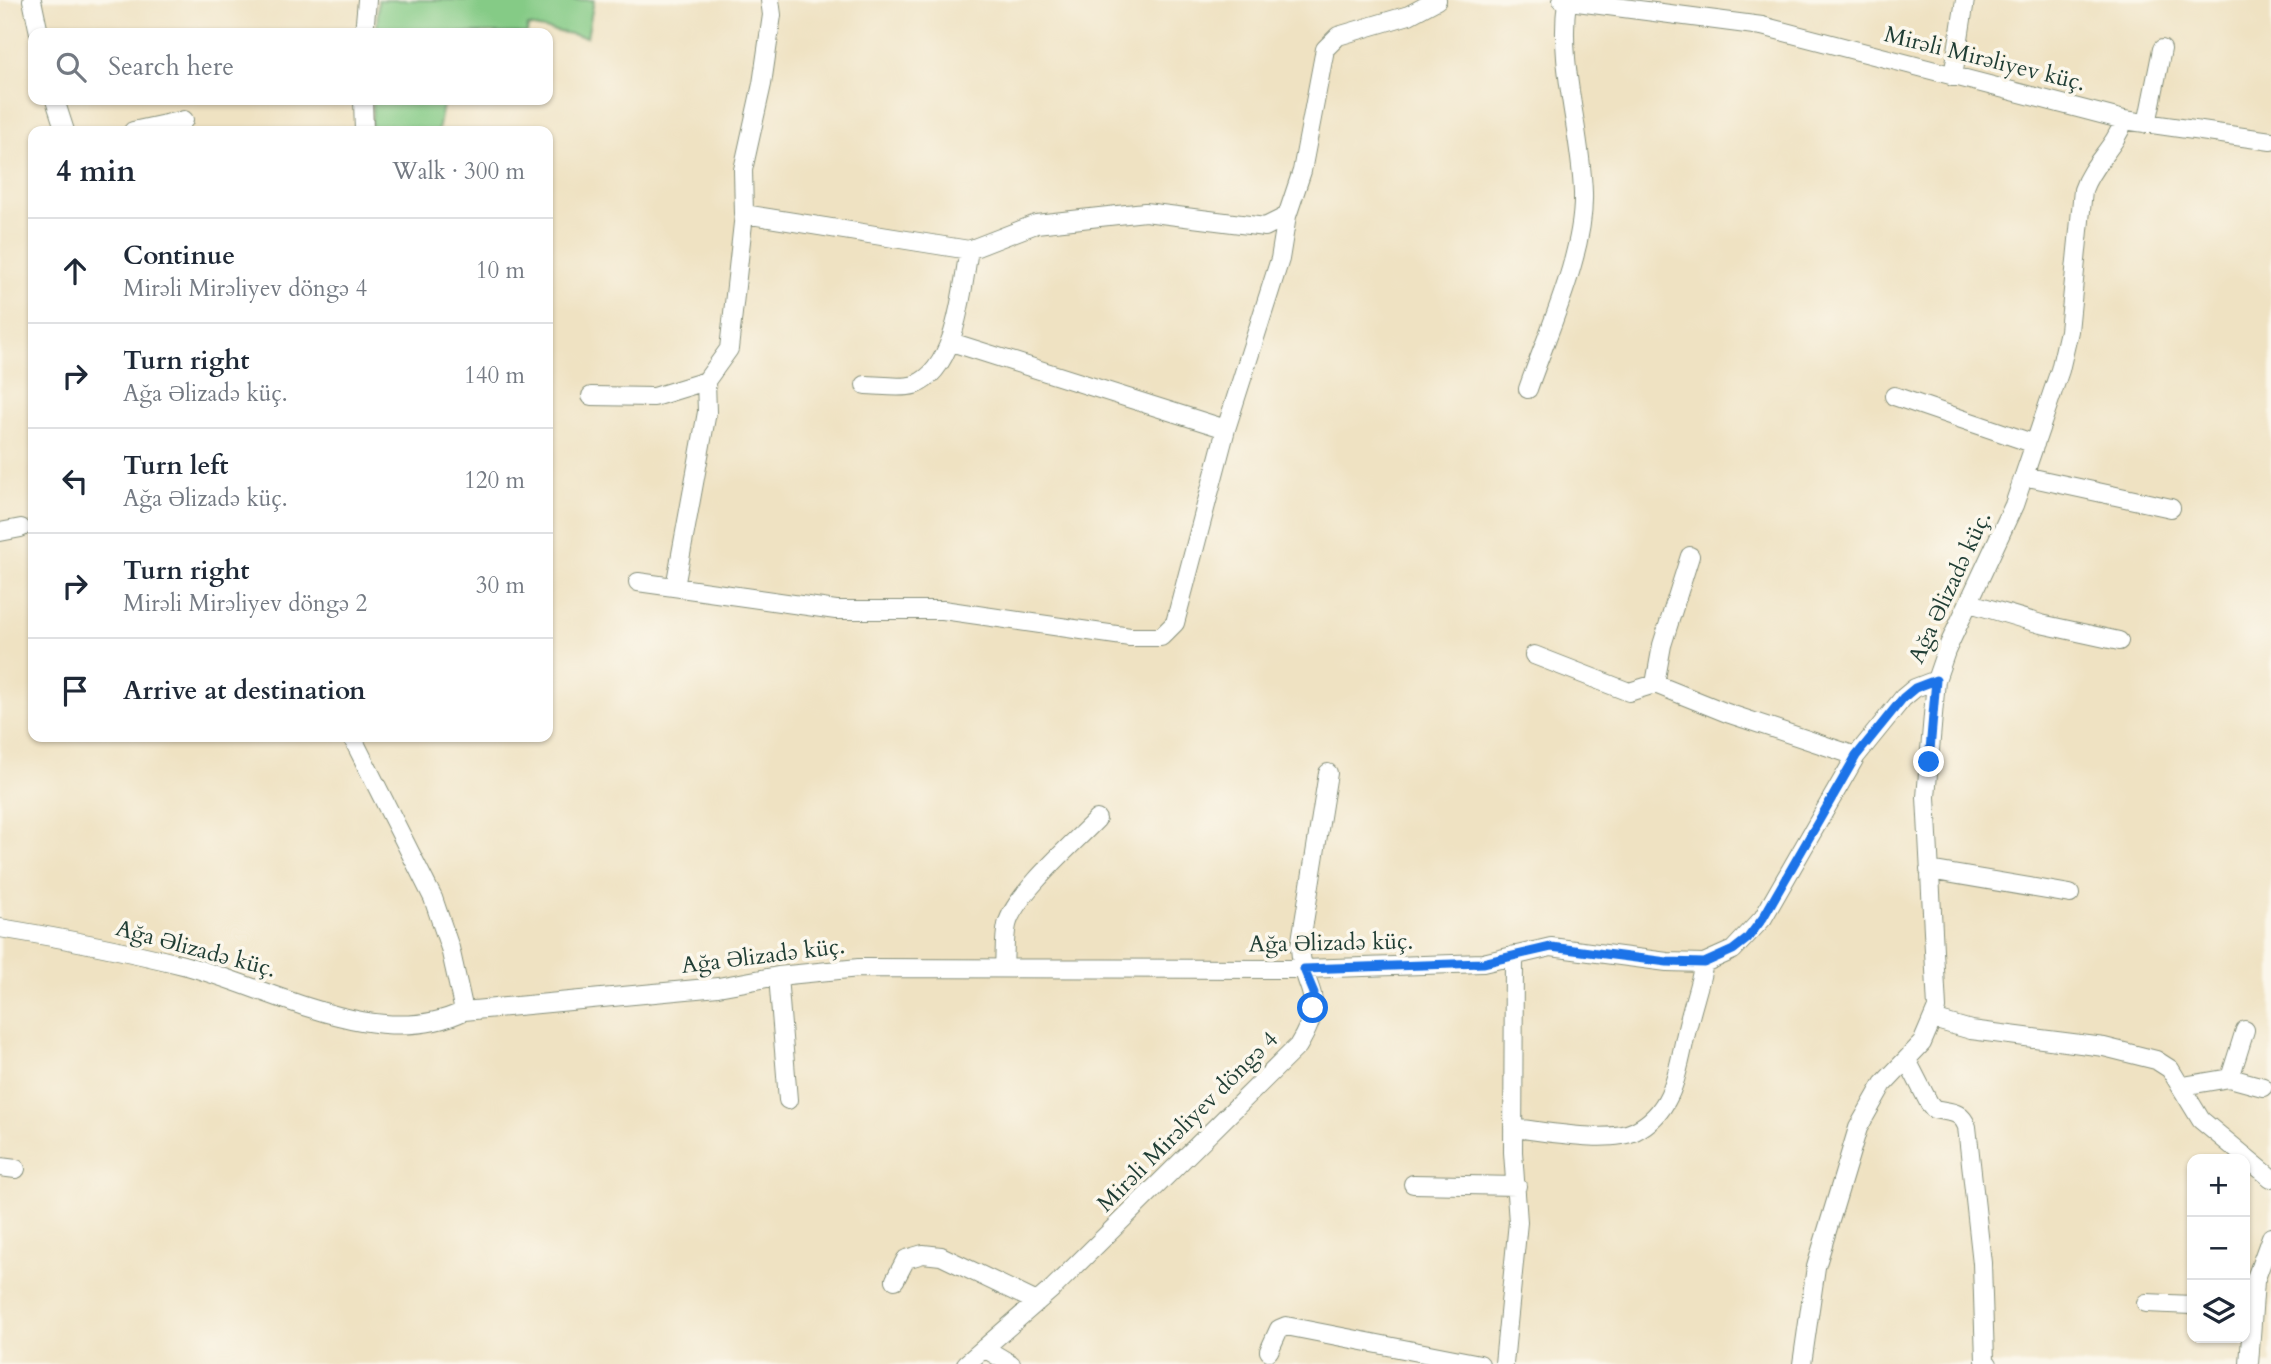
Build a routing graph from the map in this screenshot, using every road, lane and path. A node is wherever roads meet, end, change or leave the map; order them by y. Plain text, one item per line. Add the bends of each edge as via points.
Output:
1 (32, 0) edge
2 (367, 0) edge
3 (771, 0) edge
4 (1437, 0) edge
5 (1965, 0) edge
6 (1565, 1) edge
7 (1646, 6) edge
8 (38, 28) edge
9 (364, 28) edge
10 (2162, 49) dead end
11 (1953, 77) junction
12 (57, 105) edge
13 (363, 105) edge
14 (184, 120) dead end
15 (2124, 120) junction
16 (2147, 124) junction
17 (63, 126) edge
18 (156, 126) edge
19 (364, 126) edge
20 (2271, 141) edge
21 (744, 214) junction
22 (1287, 216) junction
23 (969, 250) junction
24 (951, 342) junction
25 (706, 381) junction
26 (865, 385) dead end
27 (1528, 388) dead end
28 (591, 396) dead end
29 (1894, 396) dead end
30 (1226, 429) junction
31 (2035, 444) junction
32 (2024, 476) junction
33 (2171, 508) dead end
34 (21, 528) dead end
35 (0, 532) edge
36 (1690, 556) dead end
37 (638, 582) dead end
38 (676, 587) junction
39 (1970, 603) junction
40 (2119, 640) dead end
41 (1534, 655) dead end
42 (1936, 680) junction
43 (1655, 684) junction
44 (355, 742) edge
45 (1856, 756) junction
46 (1328, 773) dead end
47 (1097, 819) dead end
48 (1929, 870) junction
49 (2070, 894) dead end
50 (0, 928) edge
51 (1514, 955) junction
52 (1704, 963) junction
53 (1004, 968) junction
54 (1304, 969) junction
55 (778, 976) junction
56 (464, 1011) junction
57 (1933, 1019) junction
58 (2245, 1030) dead end
59 (1907, 1060) junction
60 (2230, 1078) junction
61 (2183, 1087) junction
62 (2263, 1087) dead end
63 (788, 1100) dead end
64 (1513, 1128) junction
65 (2271, 1178) edge
66 (1413, 1184) dead end
67 (1517, 1186) junction
68 (2271, 1237) edge
69 (895, 1280) dead end
70 (1037, 1302) junction
71 (2250, 1302) edge
72 (2146, 1303) dead end
73 (2187, 1305) edge
74 (2249, 1343) edge
75 (984, 1348) junction
76 (1269, 1351) dead end
77 (966, 1364) edge
78 (1011, 1364) edge
79 (1480, 1364) edge
80 (1504, 1364) edge
81 (1802, 1364) edge
82 (1988, 1364) edge
83 (2249, 1364) edge

1 - 8 street
2 - 9 street
3 - 21 street via 762,84 743,170
4 - 22 street via 1409,15 1338,36 1325,49 1302,171
5 - 11 street
6 - 7 street, Mirəli Mirəliyev küç.
6 - 27 street via 1564,56 1583,192 1580,235
7 - 11 street, Mirəli Mirəliyev küç. via 1762,26
10 - 16 street
11 - 15 street, Mirəli Mirəliyev küç.
12 - 17 street
13 - 19 street
14 - 18 street
15 - 16 street, Mirəli Mirəliyev küç.
15 - 31 street, Ağa Əlizadə küç. via 2082,190 2069,331
16 - 20 street, Mirəli Mirəliyev küç.
21 - 23 street
21 - 25 street via 729,349
22 - 23 street via 1265,227 1131,213 1036,224
22 - 30 street via 1280,259
23 - 24 street
24 - 26 street via 936,368 914,385
24 - 30 street
25 - 28 street via 654,397
25 - 38 street via 707,412
29 - 31 street
30 - 38 street via 1175,623 1161,637 1130,637 943,610 836,610
31 - 32 street, Ağa Əlizadə küç.
32 - 33 street
32 - 39 street, Ağa Əlizadə küç.
34 - 35 street
36 - 43 street via 1662,645
37 - 38 street
39 - 40 street via 2040,624
39 - 42 street, Ağa Əlizadə küç.
41 - 43 street via 1629,692
42 - 45 street, Ağa Əlizadə küç. via 1903,698
42 - 48 street via 1926,797
43 - 45 street
44 - 56 street via 433,898
45 - 52 street, Ağa Əlizadə küç. via 1763,918 1733,950
46 - 54 street, Mirəli Mirəliyev döngə 4 via 1301,934
47 - 53 street via 1013,911 1007,925
48 - 49 street
48 - 57 street via 1938,987
50 - 56 street, Ağa Əlizadə küç. via 184,965 372,1024 421,1025
51 - 52 street, Ağa Əlizadə küç. via 1551,947
51 - 54 street, Ağa Əlizadə küç. via 1483,963
51 - 64 street
52 - 64 street via 1678,1075 1670,1097 1653,1118 1634,1131 1612,1136
53 - 54 street, Ağa Əlizadə küç.
53 - 55 street, Ağa Əlizadə küç. via 859,968
54 - 70 street, Mirəli Mirəliyev döngə 4 via 1314,993 1313,1008 1298,1046
55 - 56 street, Ağa Əlizadə küç. via 718,987
55 - 63 street
57 - 59 street via 1922,1043
57 - 61 street via 1971,1030 2138,1054 2170,1069
58 - 60 street
59 - 81 street via 1883,1084 1858,1128 1816,1267
59 - 82 street via 1934,1109 1956,1112 1967,1127
60 - 61 street
60 - 62 street
61 - 65 street via 2201,1120
64 - 67 street
66 - 67 street
67 - 80 street via 1518,1222
68 - 71 street
69 - 70 street via 906,1259 923,1254 941,1256
70 - 75 street, Mirəli Mirəliyev döngə 4
72 - 73 street
74 - 83 street
75 - 77 street, Mirəli Mirəliyev döngə 4
75 - 78 street
76 - 79 street via 1279,1329 1286,1326

